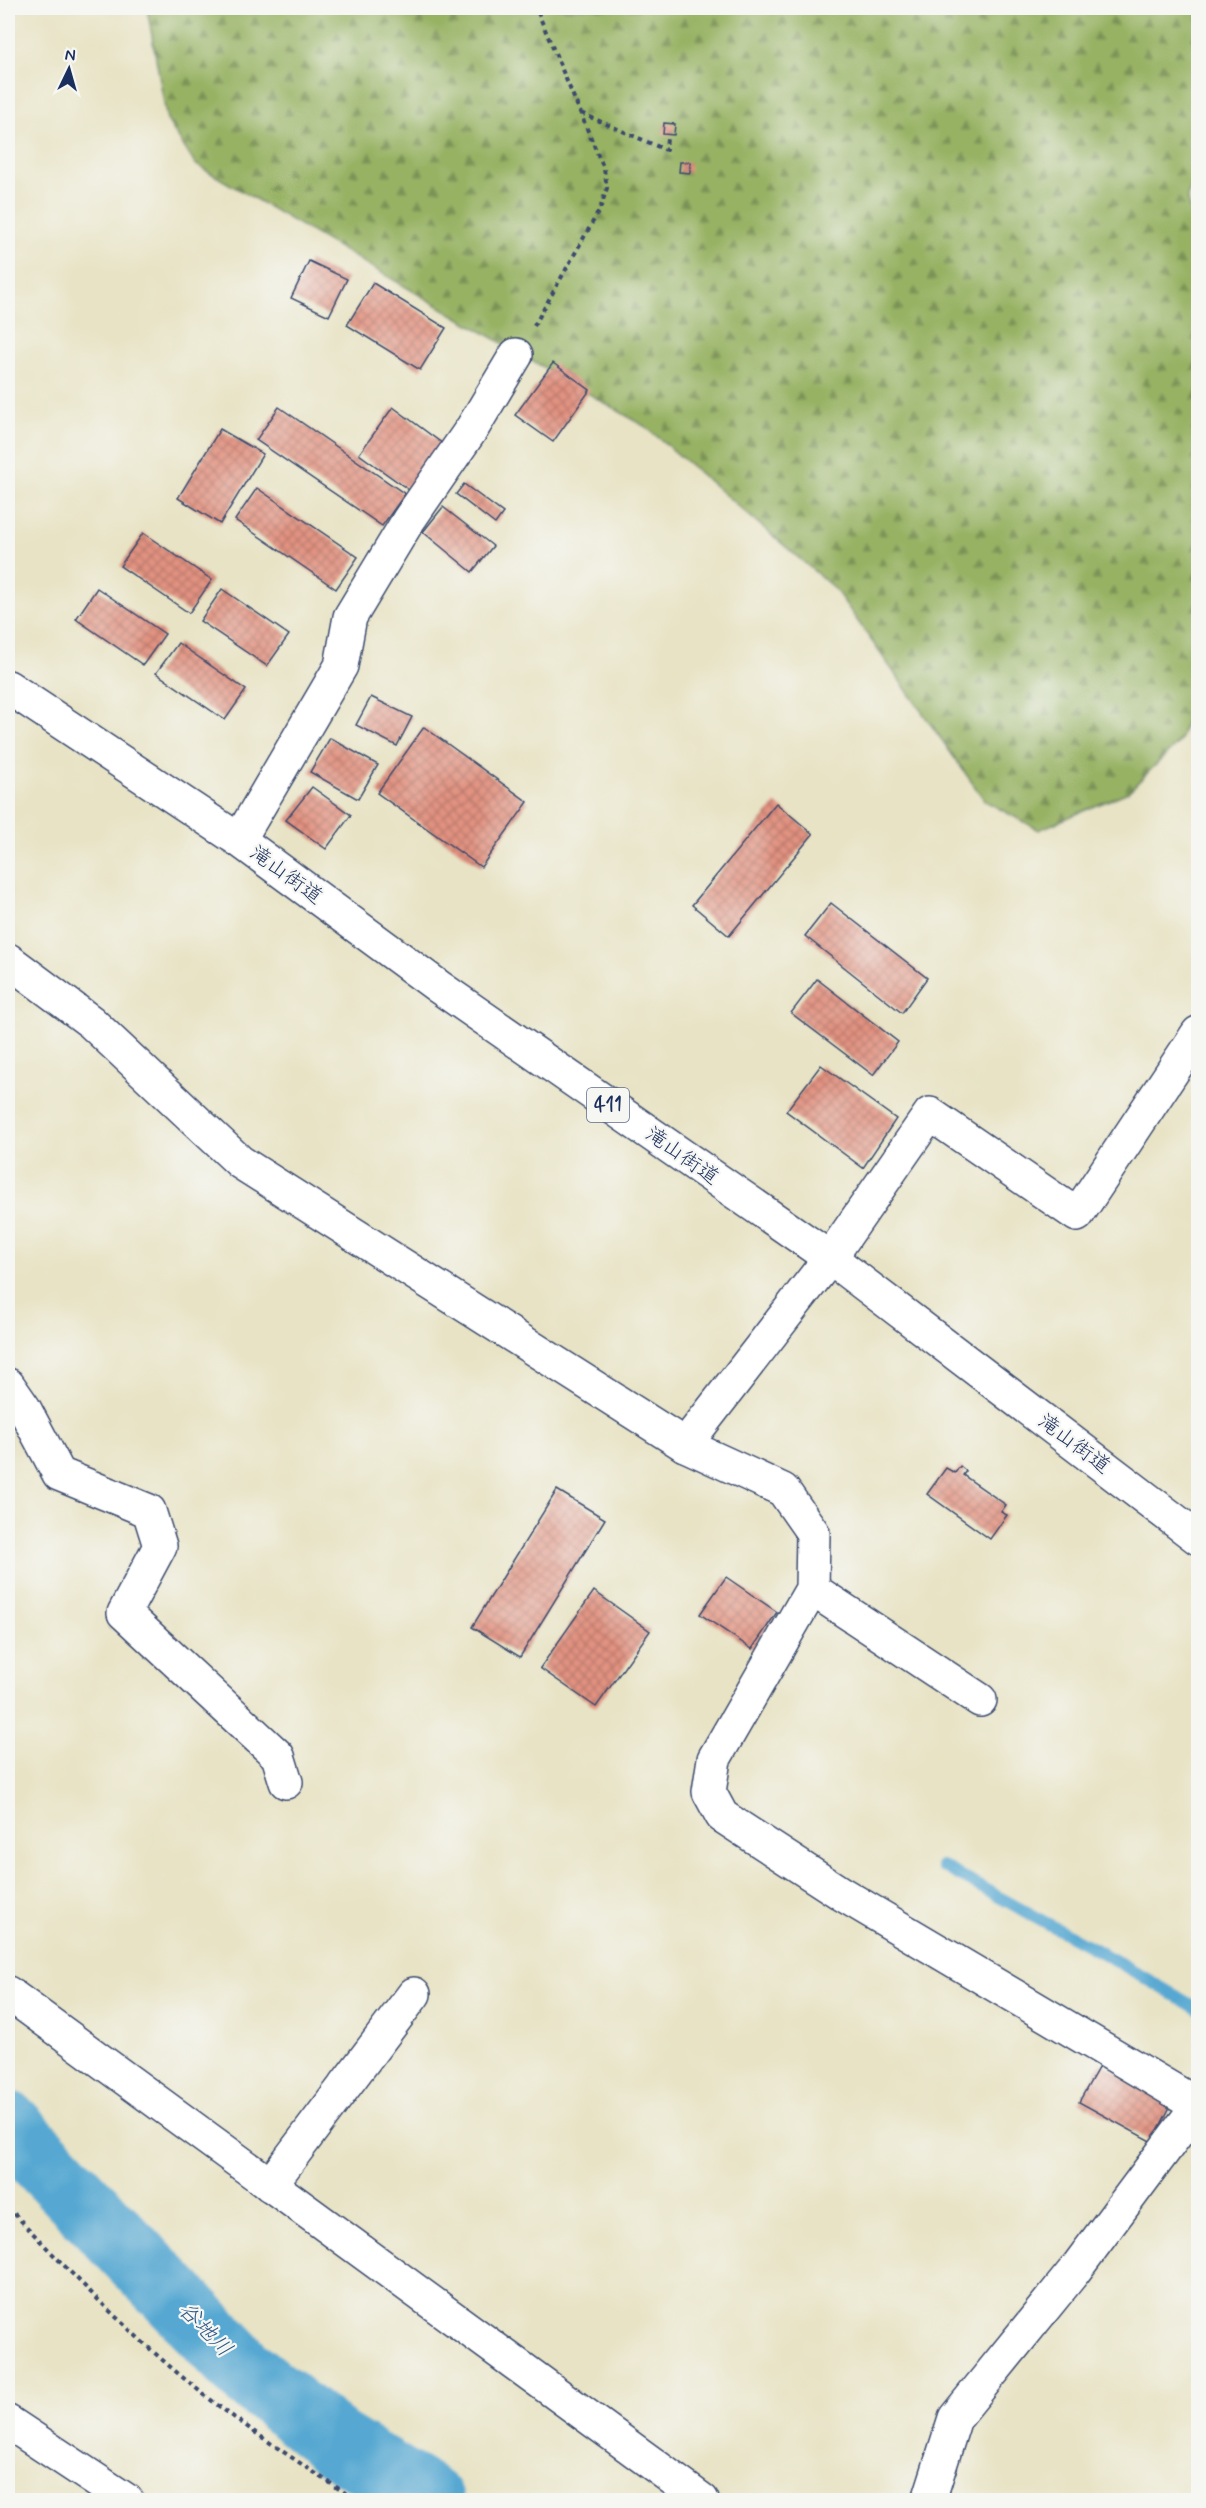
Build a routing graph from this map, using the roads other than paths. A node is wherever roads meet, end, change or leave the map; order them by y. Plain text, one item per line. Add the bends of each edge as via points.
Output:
1 (516, 355) road end
2 (8, 687) edge
3 (239, 840) junction
4 (8, 960) edge
5 (1198, 1033) edge
6 (830, 1258) junction
7 (8, 1385) edge
8 (685, 1445) junction
9 (1198, 1538) edge
10 (812, 1589) junction
11 (980, 1700) dead end
12 (286, 1782) dead end
13 (8, 1993) edge
14 (414, 1994) dead end
15 (1198, 2105) edge
16 (270, 2185) junction
17 (8, 2422) edge
18 (126, 2500) edge
19 (702, 2500) edge
20 (929, 2500) edge

1 - 3 main road via 350,617 341,666
2 - 3 main road, 滝山街道 / 411
3 - 6 main road, 滝山街道 / 411 via 439,987
4 - 8 main road via 91,1022 240,1162
5 - 6 main road via 1077,1215 930,1114
6 - 8 main road
6 - 9 main road, 滝山街道 / 411
7 - 12 main road via 58,1473 149,1511 160,1546 124,1613 278,1756
8 - 10 main road via 783,1490 813,1533
10 - 11 main road
10 - 15 main road via 714,1759 709,1792 722,1816 842,1894
13 - 16 main road
14 - 16 main road
15 - 20 main road via 1075,2270 955,2418
16 - 19 main road
17 - 18 main road

